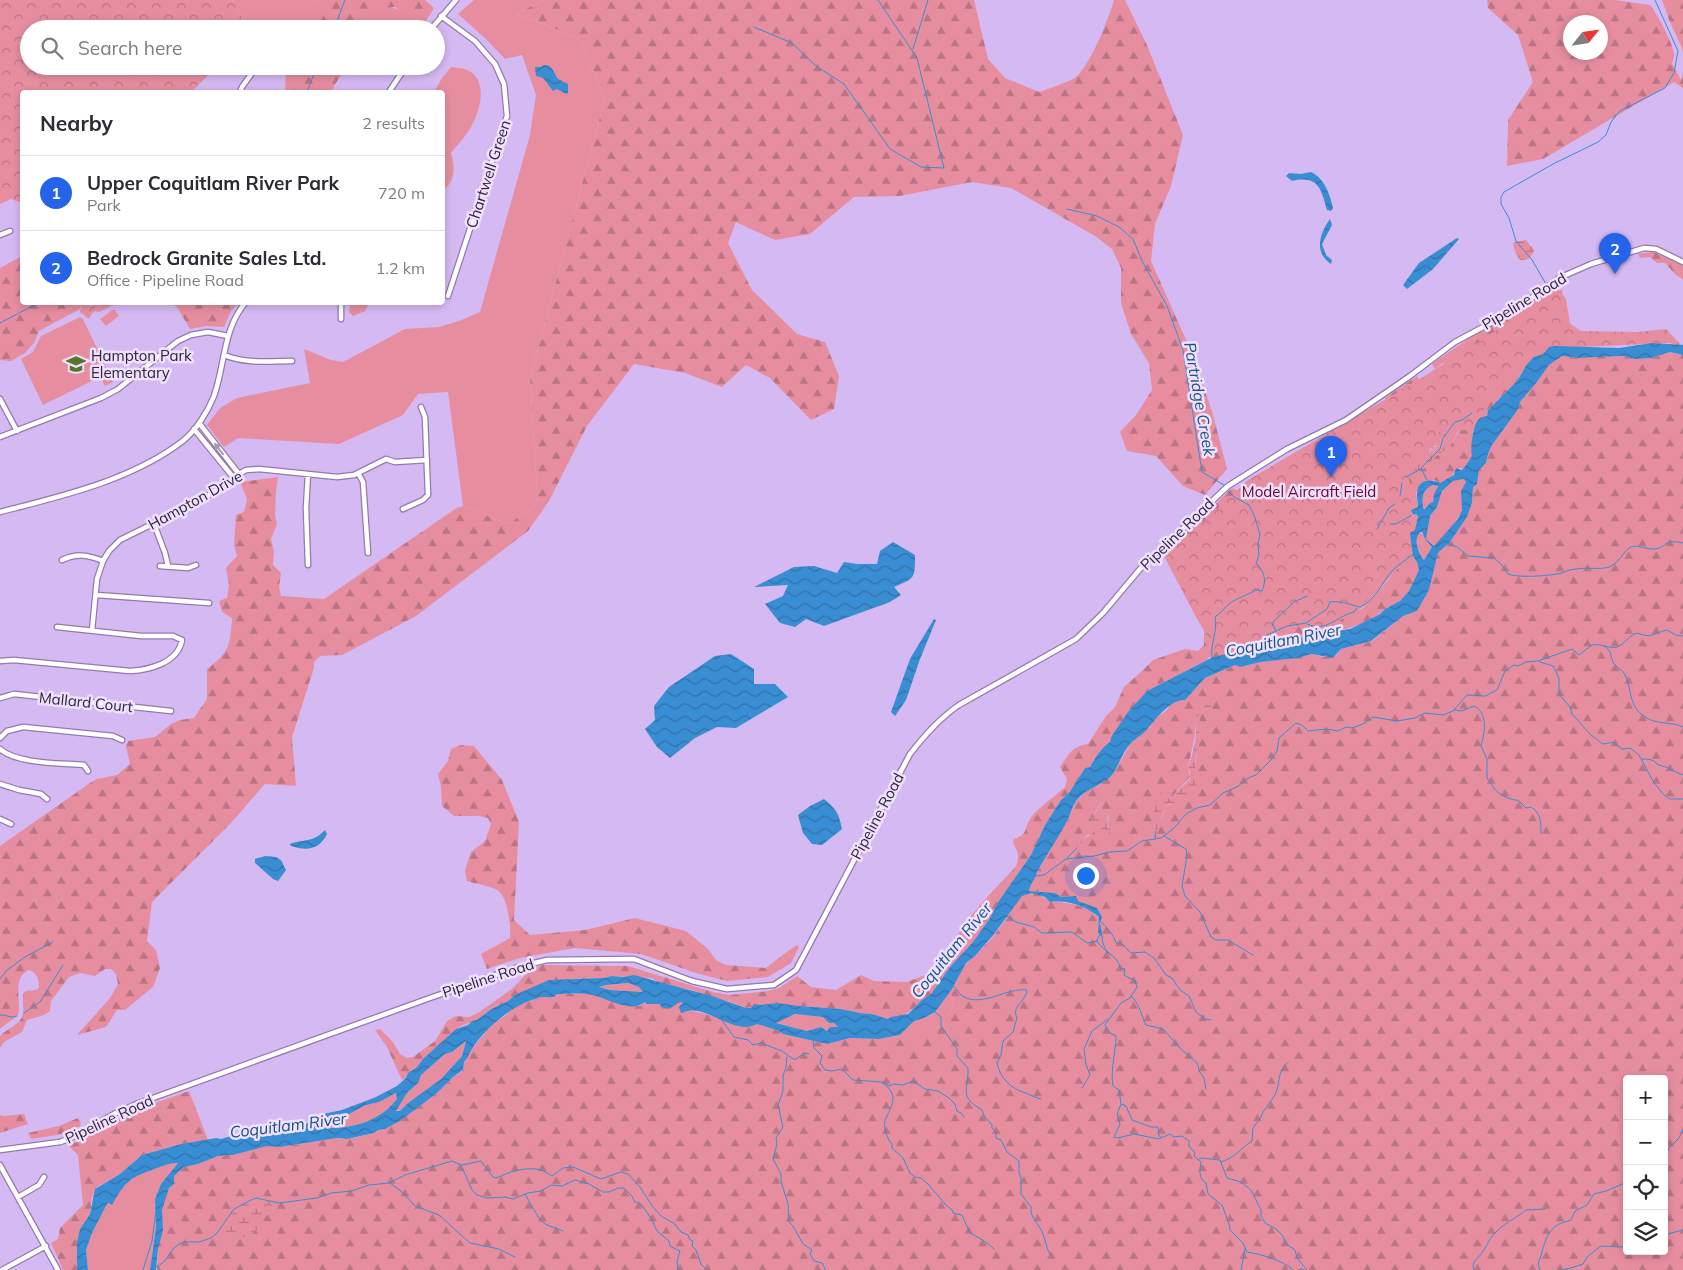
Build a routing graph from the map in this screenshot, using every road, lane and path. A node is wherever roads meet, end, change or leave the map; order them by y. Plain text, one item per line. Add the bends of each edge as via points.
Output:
1 (456, 0) edge
2 (442, 16) junction
3 (439, 20) edge
4 (251, 75) edge
5 (400, 75) edge
6 (241, 90) edge
7 (390, 90) edge
8 (10, 231) dead end
9 (0, 235) edge
10 (1683, 262) edge
11 (448, 296) dead end
12 (244, 305) edge
13 (341, 305) edge
14 (341, 319) dead end
15 (228, 336) junction
16 (224, 355) junction
17 (292, 361) dead end
18 (0, 399) edge
19 (421, 407) dead end
20 (199, 423) junction
21 (194, 429) junction
22 (17, 431) junction
23 (0, 438) edge
24 (427, 460) junction
25 (358, 473) junction
26 (239, 474) junction
27 (308, 474) junction
28 (233, 477) junction
29 (403, 509) dead end
30 (0, 512) edge
31 (154, 524) junction
32 (368, 553) dead end
33 (62, 560) dead end
34 (103, 561) junction
35 (196, 565) dead end
36 (308, 565) dead end
37 (160, 566) dead end
38 (168, 566) junction
39 (96, 595) junction
40 (209, 603) dead end
41 (57, 627) dead end
42 (92, 630) junction
43 (0, 660) edge
44 (0, 698) edge
45 (172, 711) dead end
46 (0, 738) edge
47 (122, 740) dead end
48 (0, 749) edge
49 (88, 771) dead end
50 (0, 784) edge
51 (47, 799) dead end
52 (0, 819) edge
53 (11, 824) dead end
54 (0, 1150) edge
55 (0, 1165) edge
56 (44, 1177) dead end
57 (18, 1197) junction
58 (46, 1246) junction
59 (2, 1270) edge
60 (58, 1270) edge

1 - 2 street
2 - 3 street
2 - 11 street, Chartwell Green via 475,41 495,64 504,84 507,116
4 - 6 street
5 - 7 street
8 - 9 street
10 - 54 street, Pipeline Road via 1656,249 1644,248 1583,267 1544,287 1515,310 1456,342 1346,420 1292,446 1228,486 1140,569 1076,639 959,705 933,726 910,754 796,970 774,985 727,989 692,981 634,959 562,958 539,961 140,1103 69,1139
12 - 15 street
13 - 14 street
15 - 16 street
15 - 22 street via 208,332 191,335 178,341 118,389
16 - 17 street via 245,361
16 - 20 street via 214,395
18 - 22 street
19 - 24 street via 425,416
20 - 21 street
26 -> 20 street
21 - 28 street
21 - 30 street via 186,439 133,470 77,492
22 - 23 street
24 - 25 street, Hampton Drive via 396,462 386,459
24 - 29 street via 428,495
25 - 27 street, Hampton Drive via 337,478
25 - 32 street via 363,482
26 - 27 street, Hampton Drive via 258,468
26 - 28 street, Hampton Drive
27 - 36 street
28 - 31 street, Hampton Drive via 203,499
31 - 34 street, Hampton Drive via 120,540
31 - 38 street
33 - 34 street via 72,555
34 - 39 street, Hampton Drive
35 - 38 street via 188,568
37 - 38 street
39 - 40 street
39 - 42 street, Hampton Drive
41 - 42 street
42 - 43 street via 173,636 182,640 181,647 172,657 143,671
44 - 45 street, Mallard Court via 14,694
46 - 47 street via 7,731 24,727 113,736
48 - 49 street via 28,760 84,765
50 - 51 street via 41,794
52 - 53 street
55 - 57 street
56 - 57 street via 39,1185
57 - 58 street
58 - 59 street
58 - 60 street

